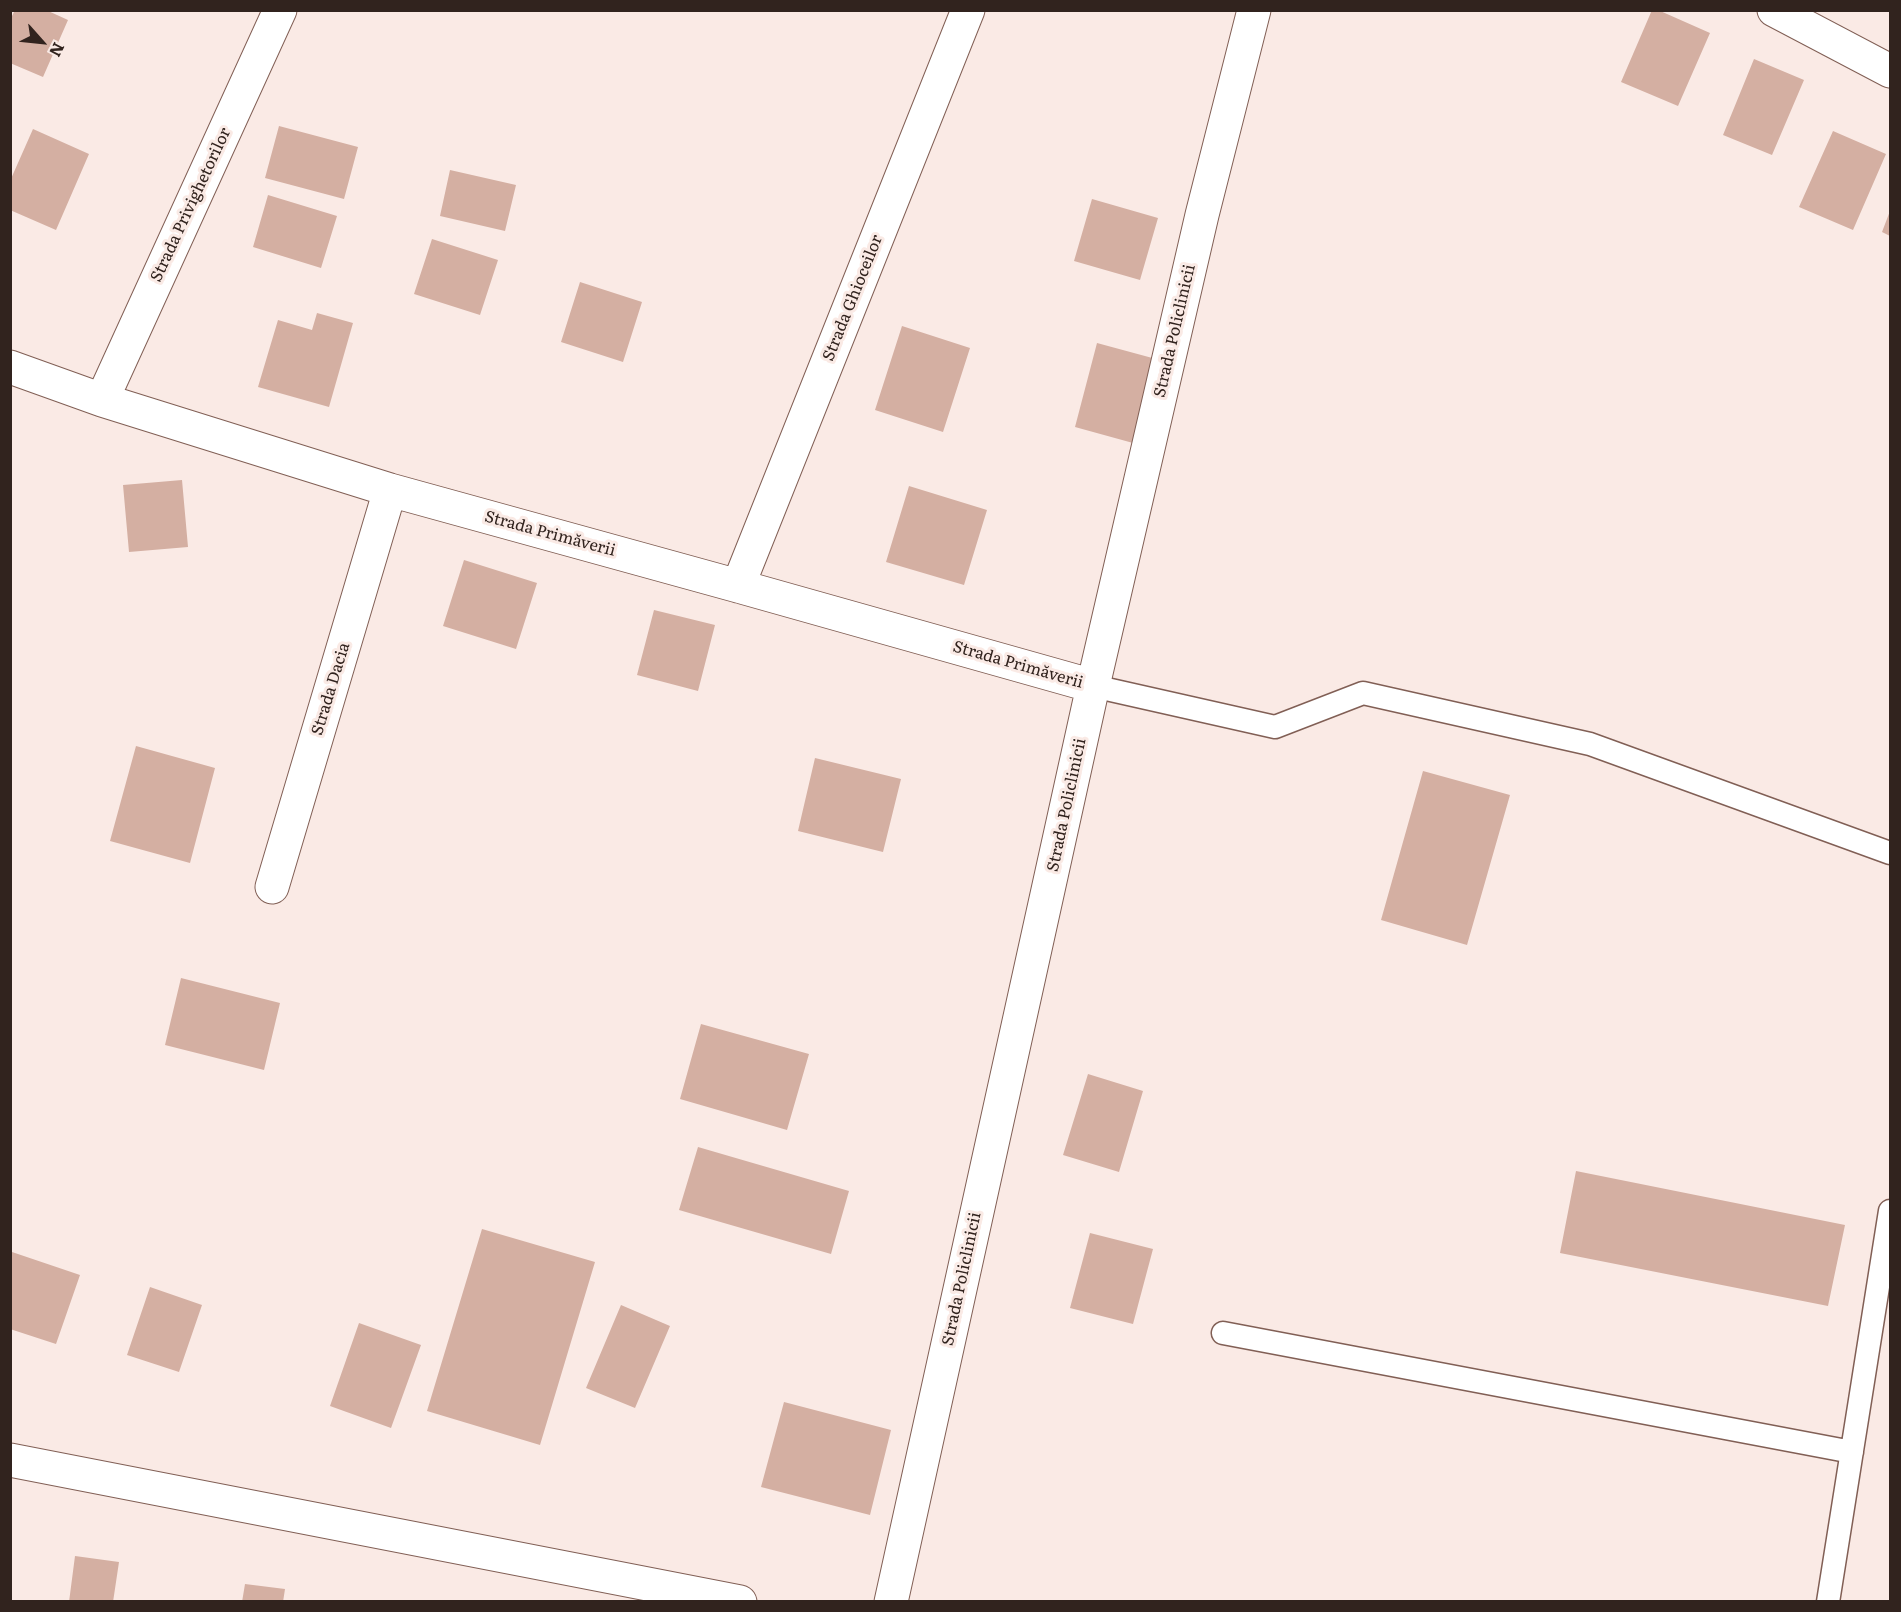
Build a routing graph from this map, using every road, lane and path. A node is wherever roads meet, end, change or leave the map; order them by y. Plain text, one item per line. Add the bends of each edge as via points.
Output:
1 (280, 10) edge
2 (968, 10) edge
3 (1254, 10) edge
4 (1774, 10) edge
5 (1890, 72) edge
6 (10, 367) edge
7 (102, 400) junction
8 (390, 490) junction
9 (738, 586) junction
10 (1093, 686) junction
11 (1890, 853) edge
12 (272, 887) dead end
13 (1890, 1211) edge
14 (1223, 1333) dead end
15 (1852, 1452) junction
16 (10, 1460) edge
17 (740, 1602) edge
18 (891, 1602) edge
19 (1828, 1602) edge

1 - 7 street, Strada Privighetorilor
2 - 9 street, Strada Ghioceilor
3 - 10 street, Strada Policlinicii via 1202,215
4 - 5 street
6 - 7 street, Strada Primăverii
7 - 8 street, Strada Primăverii
8 - 9 street, Strada Primăverii
8 - 12 street, Strada Dacia
9 - 10 street, Strada Primăverii
10 - 11 lane via 1275,727 1363,693 1590,744
10 - 18 street, Strada Policlinicii
13 - 15 lane
14 - 15 lane
15 - 19 lane
16 - 17 street

